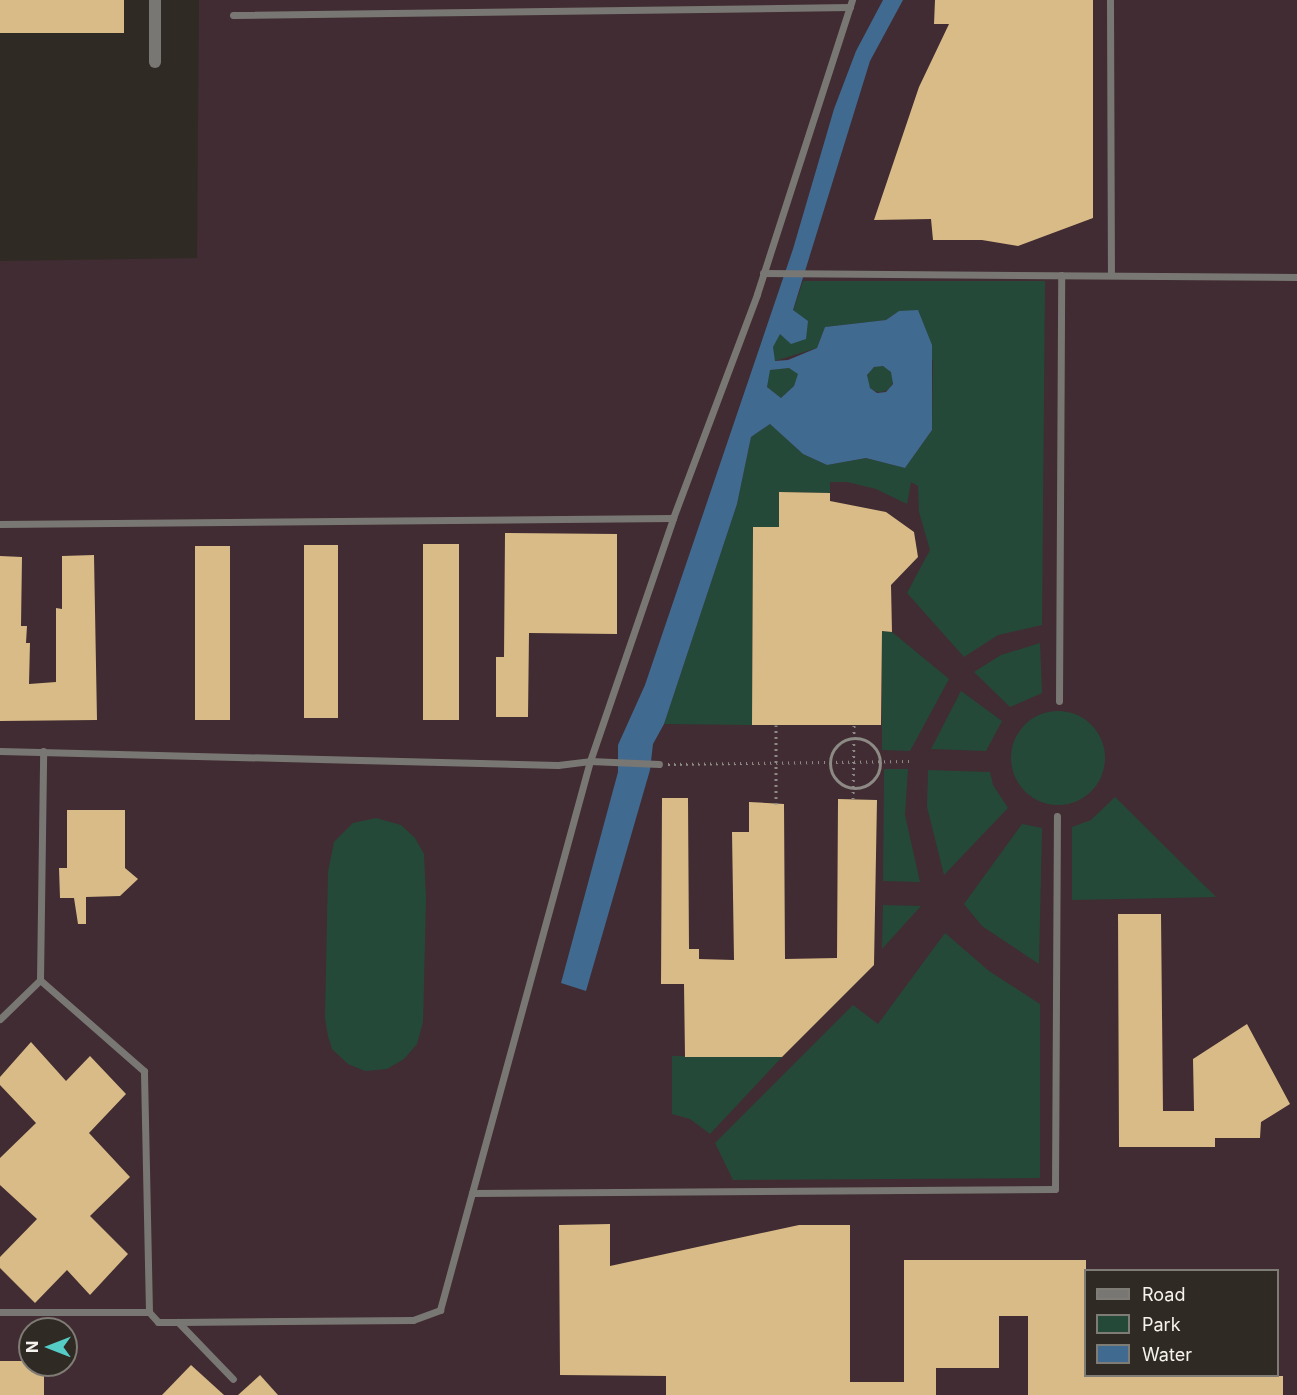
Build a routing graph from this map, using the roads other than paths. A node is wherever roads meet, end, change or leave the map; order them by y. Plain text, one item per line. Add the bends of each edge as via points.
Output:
1 (155, 0) edge
2 (1110, 0) edge
3 (851, 3) edge
4 (232, 15) dead end
5 (155, 62) dead end
6 (763, 273) junction
7 (1061, 275) junction
8 (1111, 275) junction
9 (1297, 277) edge
10 (673, 518) junction
11 (0, 524) edge
12 (1059, 701) dead end
13 (0, 751) edge
14 (43, 751) junction
15 (590, 761) junction
16 (659, 764) road end
17 (1057, 816) dead end
18 (40, 980) junction
19 (0, 1018) edge
20 (472, 1193) junction
21 (0, 1312) edge
22 (149, 1312) junction
23 (178, 1322) junction
24 (232, 1379) dead end

1 - 5 street
2 - 8 lane
3 - 4 lane
3 - 6 lane
6 - 7 lane
6 - 10 lane
7 - 8 lane
7 - 12 lane
8 - 9 lane
10 - 11 lane
10 - 15 lane
13 - 14 lane
14 - 15 lane via 558,765
14 - 18 lane
15 - 16 lane
15 - 20 lane
17 - 20 lane via 1055,1189
18 - 19 lane
18 - 22 lane via 144,1071
20 - 23 lane via 440,1310 413,1320
21 - 22 lane
22 - 23 lane via 158,1322
23 - 24 lane

